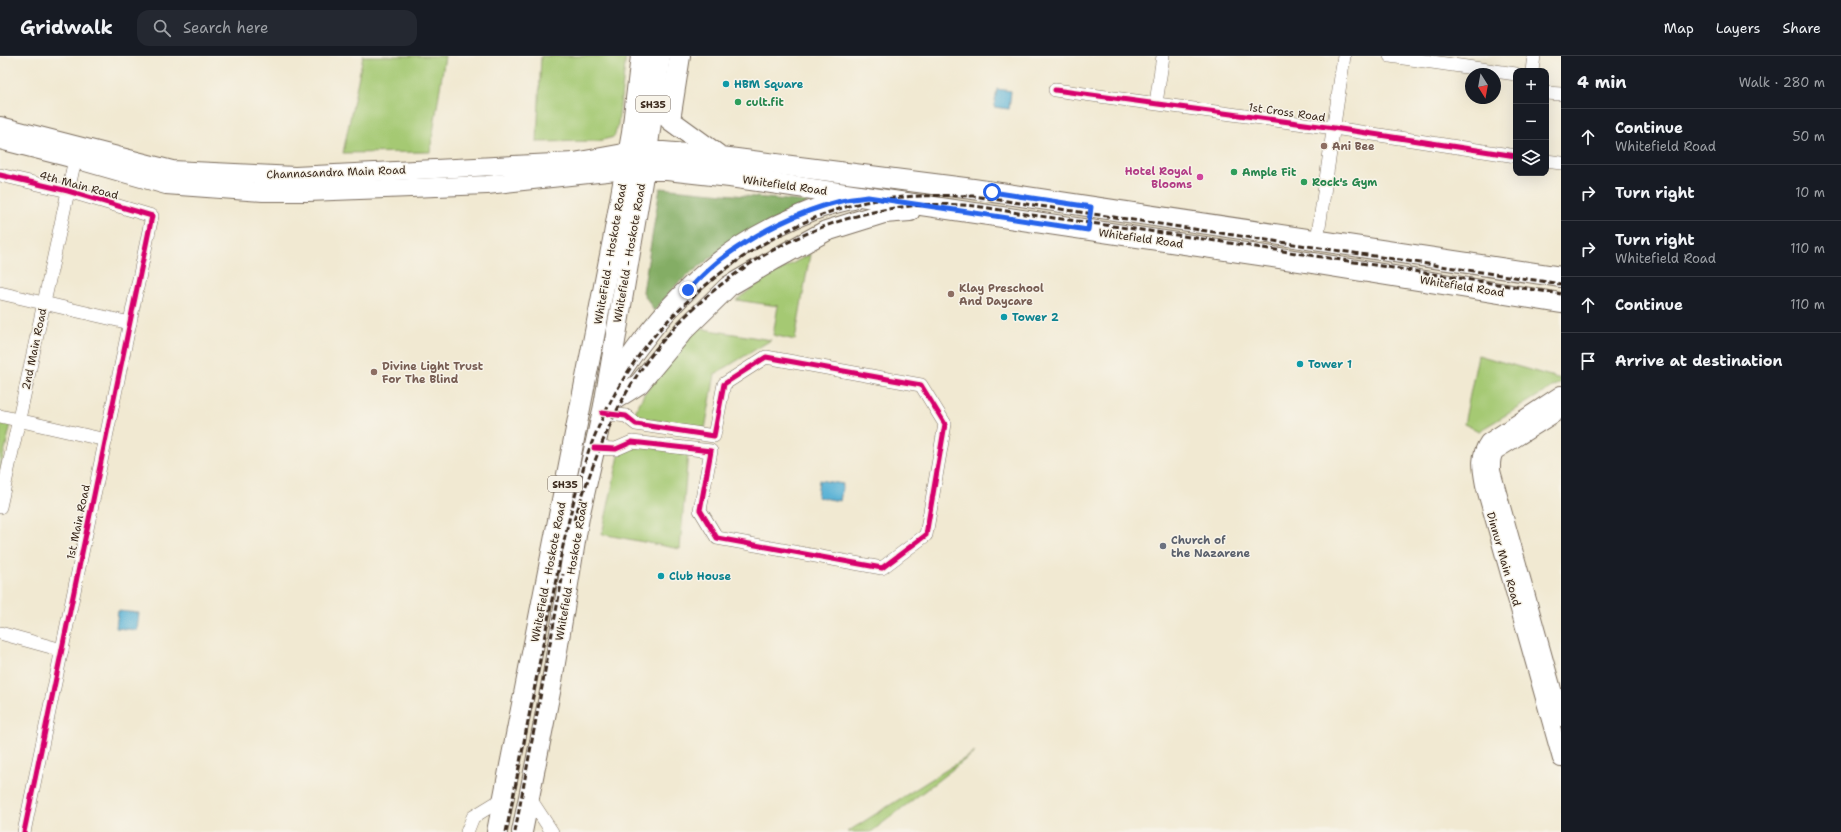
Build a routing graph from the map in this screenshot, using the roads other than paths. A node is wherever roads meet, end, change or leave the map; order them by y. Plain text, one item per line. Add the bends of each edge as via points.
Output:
1 (641, 56) edge
2 (660, 56) edge
3 (680, 56) edge
4 (1163, 56) edge
5 (1344, 56) edge
6 (1390, 56) edge
7 (1534, 56) edge
8 (1532, 68) edge
9 (1513, 74) edge
10 (1055, 90) dead end
11 (1549, 93) edge
12 (1561, 94) edge
13 (1156, 104) junction
14 (0, 126) edge
15 (1334, 128) junction
16 (0, 140) edge
17 (1513, 156) edge
18 (721, 157) junction
19 (75, 159) junction
20 (636, 161) junction
21 (1549, 161) edge
22 (1561, 163) edge
23 (0, 175) edge
24 (169, 177) junction
25 (69, 187) junction
26 (868, 197) junction
27 (1091, 207) junction
28 (942, 208) junction
29 (1122, 212) junction
30 (152, 216) joint
31 (1088, 230) junction
32 (1118, 234) junction
33 (1317, 241) junction
34 (1561, 277) edge
35 (0, 293) edge
36 (44, 303) junction
37 (1561, 303) edge
38 (130, 323) junction
39 (1561, 394) edge
40 (603, 405) junction
41 (1561, 410) edge
42 (0, 416) edge
43 (19, 420) junction
44 (636, 424) junction
45 (714, 436) junction
46 (106, 440) junction
47 (632, 442) junction
48 (594, 448) junction
49 (711, 451) junction
50 (0, 507) edge
51 (0, 633) edge
52 (62, 650) junction
53 (1561, 718) edge
54 (1561, 760) edge
55 (529, 797) junction
56 (504, 798) junction
57 (24, 832) edge
58 (467, 832) edge
59 (497, 832) edge
60 (522, 832) edge
61 (552, 832) edge

1 - 20 main road, SH35
2 - 20 main road, SH35
3 - 18 main road via 670,120
4 - 13 street
5 - 15 street
6 - 9 street
7 - 8 street
10 - 13 street, 1st Cross Road
11 - 12 street
13 - 15 street, 1st Cross Road
14 - 24 main road, Channasandra Main Road
15 - 17 street, 1st Cross Road
15 - 33 street
16 - 19 main road, Channasandra Main Road
18 - 20 main road, Whitefield Road
18 - 27 main road, Whitefield Road
19 - 24 main road, Channasandra Main Road
19 - 25 street, 2nd Main Road
20 - 24 main road, Channasandra Main Road via 295,176
20 - 26 main road, Whitefield Road
20 - 40 main road, Whitefield - Hoskote Road / SH35
20 - 56 main road, WhiteField - Hoskote Road / SH35
21 - 22 street
23 - 25 street, 4th Main Road
25 - 30 street, 4th Main Road
25 - 36 street, 2nd Main Road
26 - 28 main road, Whitefield Road
26 - 40 main road via 841,201 815,209 774,226 722,258 688,290 640,343
27 - 29 main road, Whitefield Road
27 - 31 main road
28 - 31 main road, Whitefield Road
28 - 40 main road via 884,213 826,231 775,258 729,286 684,330 639,384
29 - 32 main road
29 - 33 main road, Whitefield Road
30 - 38 street, 1st Main Road
31 - 32 main road, Whitefield Road
32 - 37 main road, Whitefield Road
33 - 34 main road, Whitefield Road
35 - 36 street
36 - 38 street
36 - 43 street, 2nd Main Road
38 - 46 street, 1st Main Road
39 - 54 street, Dinnur Main Road via 1488,442 1482,450 1481,462 1484,485
40 - 44 street
40 - 48 main road, Whitefield - Hoskote Road / SH35
41 - 53 street, Dinnur Main Road via 1496,451 1492,462 1492,471
42 - 43 street
43 - 46 street
43 - 50 street, 2nd Main Road
44 - 45 street
44 - 47 street
45 - 49 street
45 - 49 street via 724,384 766,357 921,385 945,424 926,535 882,568 717,538 700,510
46 - 52 street, 1st Main Road
47 - 48 street via 616,449
47 - 49 street
48 - 55 main road, Whitefield - Hoskote Road / SH35
51 - 52 street
52 - 57 street, 1st Main Road
55 - 60 main road, Whitefield - Hoskote Road / SH35
55 - 61 street
56 - 58 street via 473,817
56 - 59 main road, WhiteField - Hoskote Road / SH35

